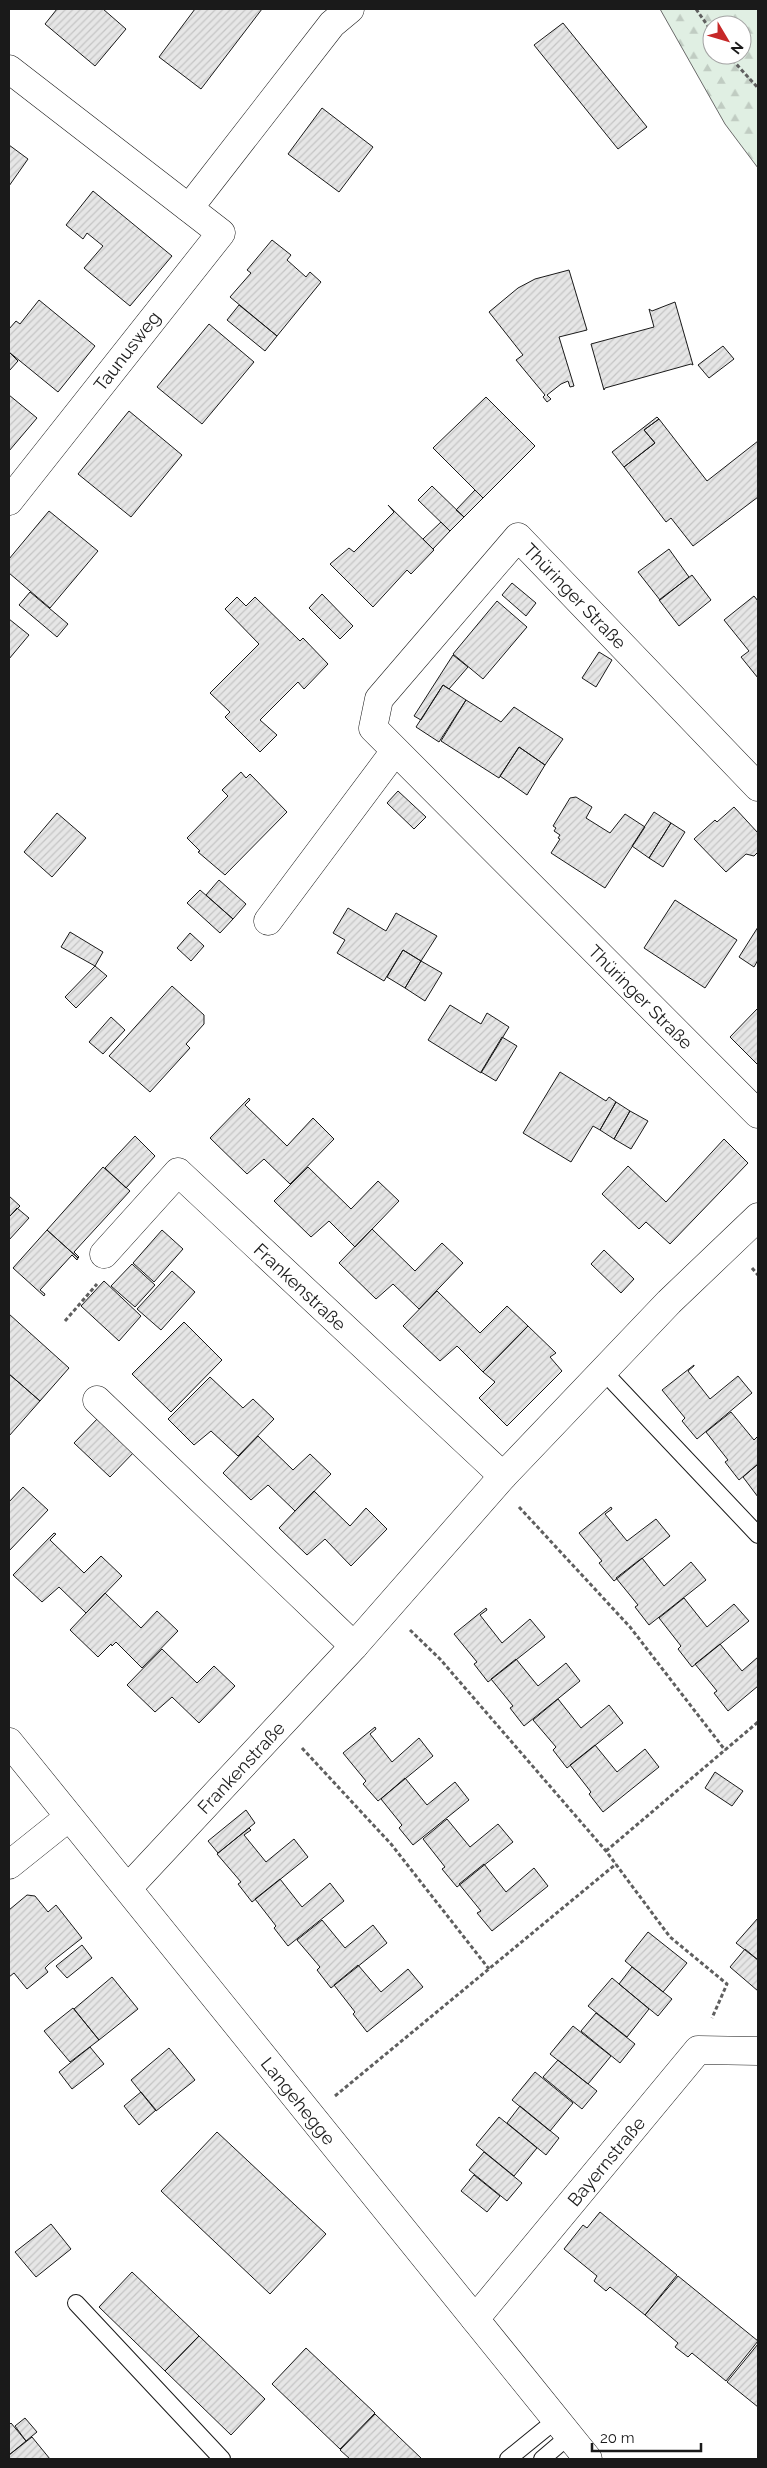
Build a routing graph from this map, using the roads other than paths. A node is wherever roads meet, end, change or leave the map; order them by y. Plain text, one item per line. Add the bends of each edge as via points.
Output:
1 (350, 9) edge
2 (9, 69) edge
3 (189, 208) junction
4 (9, 501) edge
5 (395, 751) junction
6 (758, 787) edge
7 (268, 921) dead end
8 (758, 1114) edge
9 (758, 1217) edge
10 (104, 1254) road end
11 (604, 1371) junction
12 (97, 1400) dead end
13 (500, 1480) junction
14 (758, 1535) edge
15 (354, 1646) junction
16 (9, 1742) edge
17 (69, 1817) junction
18 (9, 1865) edge
19 (128, 1888) junction
20 (758, 2051) edge
21 (76, 2303) dead end
22 (475, 2319) junction
23 (562, 2428) junction
24 (222, 2459) edge
25 (508, 2459) edge
26 (542, 2459) edge
27 (588, 2459) edge

1 - 3 street via 332,24
2 - 3 street, Taunusweg
3 - 4 street, Taunusweg via 221,233
5 - 6 street, Thüringer Straße via 374,728 379,699 518,537
5 - 7 street
5 - 8 street, Thüringer Straße
9 - 11 street, Frankenstraße via 669,1302
10 - 13 street, Frankenstraße via 178,1172
11 - 13 street, Frankenstraße
11 - 14 lane
12 - 15 street
13 - 15 street, Frankenstraße
15 - 19 street, Frankenstraße
16 - 17 street, Langehegge
17 - 18 street
17 - 19 street, Langehegge
19 - 22 street, Langehegge
20 - 22 street, Bayernstraße via 698,2050
21 - 24 lane
22 - 23 street, Langehegge
23 - 25 lane
23 - 26 lane
23 - 27 street, Langehegge

